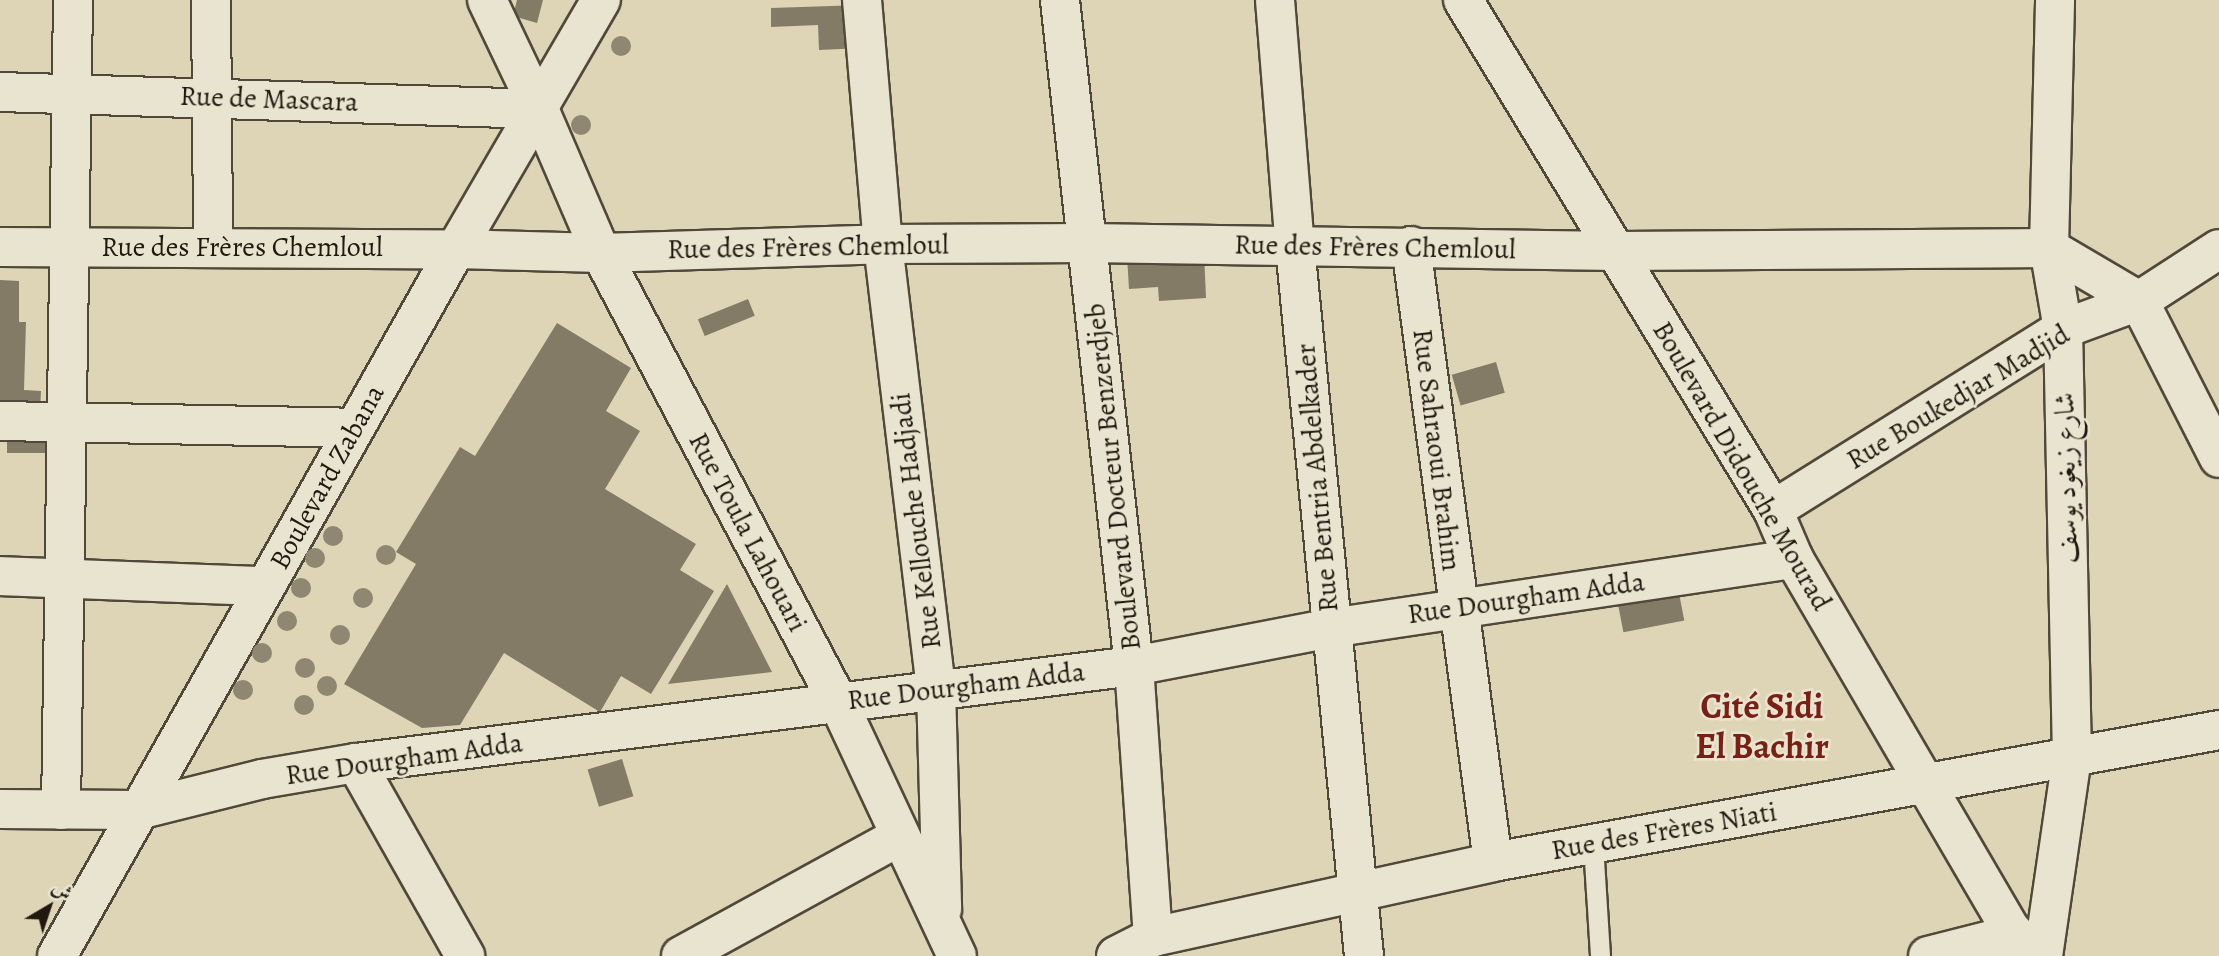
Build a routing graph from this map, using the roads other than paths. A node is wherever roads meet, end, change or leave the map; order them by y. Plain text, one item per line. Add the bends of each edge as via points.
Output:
1 (73, 0) edge
2 (211, 0) edge
3 (487, 0) edge
4 (601, 0) edge
5 (862, 0) edge
6 (1060, 0) edge
7 (1275, 0) edge
8 (1463, 0) edge
9 (2055, 0) edge
10 (0, 92) edge
11 (74, 93) junction
12 (211, 97) junction
13 (539, 109) junction
14 (1087, 243) junction
15 (883, 244) junction
16 (71, 246) junction
17 (1295, 246) junction
18 (1411, 246) junction
19 (0, 247) edge
20 (213, 247) junction
21 (2049, 248) junction
22 (456, 249) junction
23 (2219, 249) edge
24 (1617, 251) junction
25 (601, 253) junction
26 (2139, 301) junction
27 (2063, 329) junction
28 (0, 421) edge
29 (65, 422) junction
30 (354, 428) junction
31 (2219, 458) edge
32 (1773, 510) junction
33 (1794, 559) junction
34 (0, 576) edge
35 (63, 576) junction
36 (265, 586) junction
37 (1457, 608) junction
38 (1331, 628) junction
39 (1134, 666) junction
40 (936, 689) junction
41 (838, 702) junction
42 (2219, 730) edge
43 (2072, 757) junction
44 (356, 763) junction
45 (1926, 784) junction
46 (0, 809) edge
47 (61, 810) junction
48 (138, 810) junction
49 (900, 836) junction
50 (1593, 844) junction
51 (1493, 862) junction
52 (1360, 889) junction
53 (950, 941) edge
54 (1154, 947) edge
55 (2028, 949) edge
56 (57, 956) edge
57 (465, 956) edge
58 (681, 956) edge
59 (1116, 956) edge
60 (1364, 956) edge
61 (1600, 956) edge
62 (1928, 956) edge

1 - 11 street
2 - 12 street
3 - 13 street, Rue Toula Lahouari
4 - 13 street, Boulevard Zabana
5 - 15 street, Rue Kellouche Hadjadi
6 - 14 street, Boulevard Docteur Benzerdjeb
7 - 17 street, Rue Bentria Abdelkader
8 - 24 street, Boulevard Didouche Mourad
9 - 21 street, شارع زيغود يوسف
10 - 11 street, Rue de Mascara
11 - 12 street, Rue de Mascara
11 - 16 street
12 - 13 street, Rue de Mascara
12 - 20 street
13 - 22 street, Boulevard Zabana
13 - 25 street, Rue Toula Lahouari
14 - 15 street, Rue des Frères Chemloul
14 - 17 street, Rue des Frères Chemloul
14 - 39 street, Boulevard Docteur Benzerdjeb
15 - 25 street, Rue des Frères Chemloul
15 - 40 street, Rue Kellouche Hadjadi
16 - 19 street, Rue des Frères Chemloul
16 - 20 street, Rue des Frères Chemloul
16 - 29 street
17 - 18 street, Rue des Frères Chemloul
17 - 38 street, Rue Bentria Abdelkader
18 - 24 street, Rue des Frères Chemloul
18 - 37 street, Rue Sahraoui Brahim
20 - 22 street, Rue des Frères Chemloul
21 - 24 street, Rue des Frères Chemloul
21 - 26 street
21 - 27 street, شارع زيغود يوسف
22 - 25 street, Rue des Frères Chemloul
22 - 30 street, Boulevard Zabana
23 - 26 street, Rue Boukedjar Madjid
24 - 32 street, Boulevard Didouche Mourad
25 - 41 street, Rue Toula Lahouari
26 - 27 street, Rue Boukedjar Madjid
26 - 31 street
27 - 32 street, Rue Boukedjar Madjid
27 - 43 street, شارع زيغود يوسف
28 - 29 street
29 - 30 street
29 - 35 street
30 - 36 street, Boulevard Zabana
32 - 33 street, Boulevard Didouche Mourad
33 - 37 street, Rue Dourgham Adda
33 - 45 street, Boulevard Didouche Mourad
34 - 35 street
35 - 36 street
35 - 47 street
36 - 48 street, Boulevard Zabana
37 - 38 street, Rue Dourgham Adda
37 - 51 street, Rue Sahraoui Brahim
38 - 39 street, Rue Dourgham Adda
38 - 52 street, Rue Bentria Abdelkader
39 - 40 street, Rue Dourgham Adda
39 - 54 street, Boulevard Docteur Benzerdjeb
40 - 41 street, Rue Dourgham Adda
40 - 53 street, Rue Kellouche Hadjadi
41 - 44 street, Rue Dourgham Adda
41 - 49 street, Rue Toula Lahouari
42 - 43 street, Rue des Frères Niati
43 - 45 street, Rue des Frères Niati
43 - 55 street, شارع زيغود يوسف
44 - 48 street, Rue Dourgham Adda via 261,779
44 - 57 street
45 - 50 street, Rue des Frères Niati
45 - 55 street, Boulevard Didouche Mourad
46 - 47 street, Rue Dourgham Adda
47 - 48 street, Rue Dourgham Adda
48 - 56 street, Boulevard Zabana
49 - 53 street, Rue Toula Lahouari
49 - 58 street
50 - 51 street, Rue des Frères Niati
50 - 61 lane
51 - 52 street, Rue des Frères Niati
52 - 54 street, Rue des Frères Niati
52 - 60 street, Rue Bentria Abdelkader
54 - 59 street, Rue des Frères Niati
55 - 62 street

